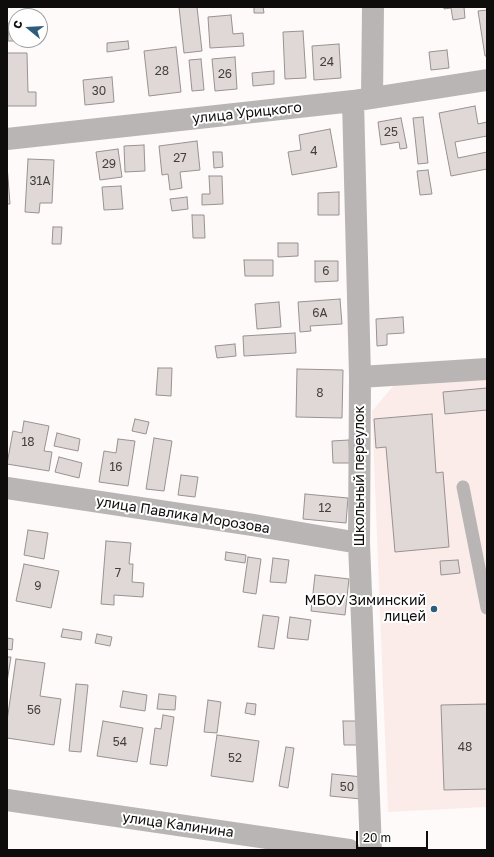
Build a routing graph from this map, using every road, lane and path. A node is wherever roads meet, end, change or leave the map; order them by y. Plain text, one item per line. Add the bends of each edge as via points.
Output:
1 (374, 7) edge
2 (487, 80) edge
3 (363, 100) junction
4 (7, 139) edge
5 (487, 370) edge
6 (360, 377) junction
7 (463, 487) dead end
8 (7, 488) edge
9 (359, 543) junction
10 (487, 608) edge
11 (7, 800) edge
12 (347, 850) edge
13 (371, 850) edge

1 - 3 street, Школьный переулок
2 - 3 street, улица Урицкого
3 - 4 street, улица Урицкого
3 - 6 street, Школьный переулок
5 - 6 street
6 - 9 street, Школьный переулок
7 - 10 lane
8 - 9 street, улица Павлика Морозова
9 - 13 street, Школьный переулок
11 - 12 street, улица Калинина

